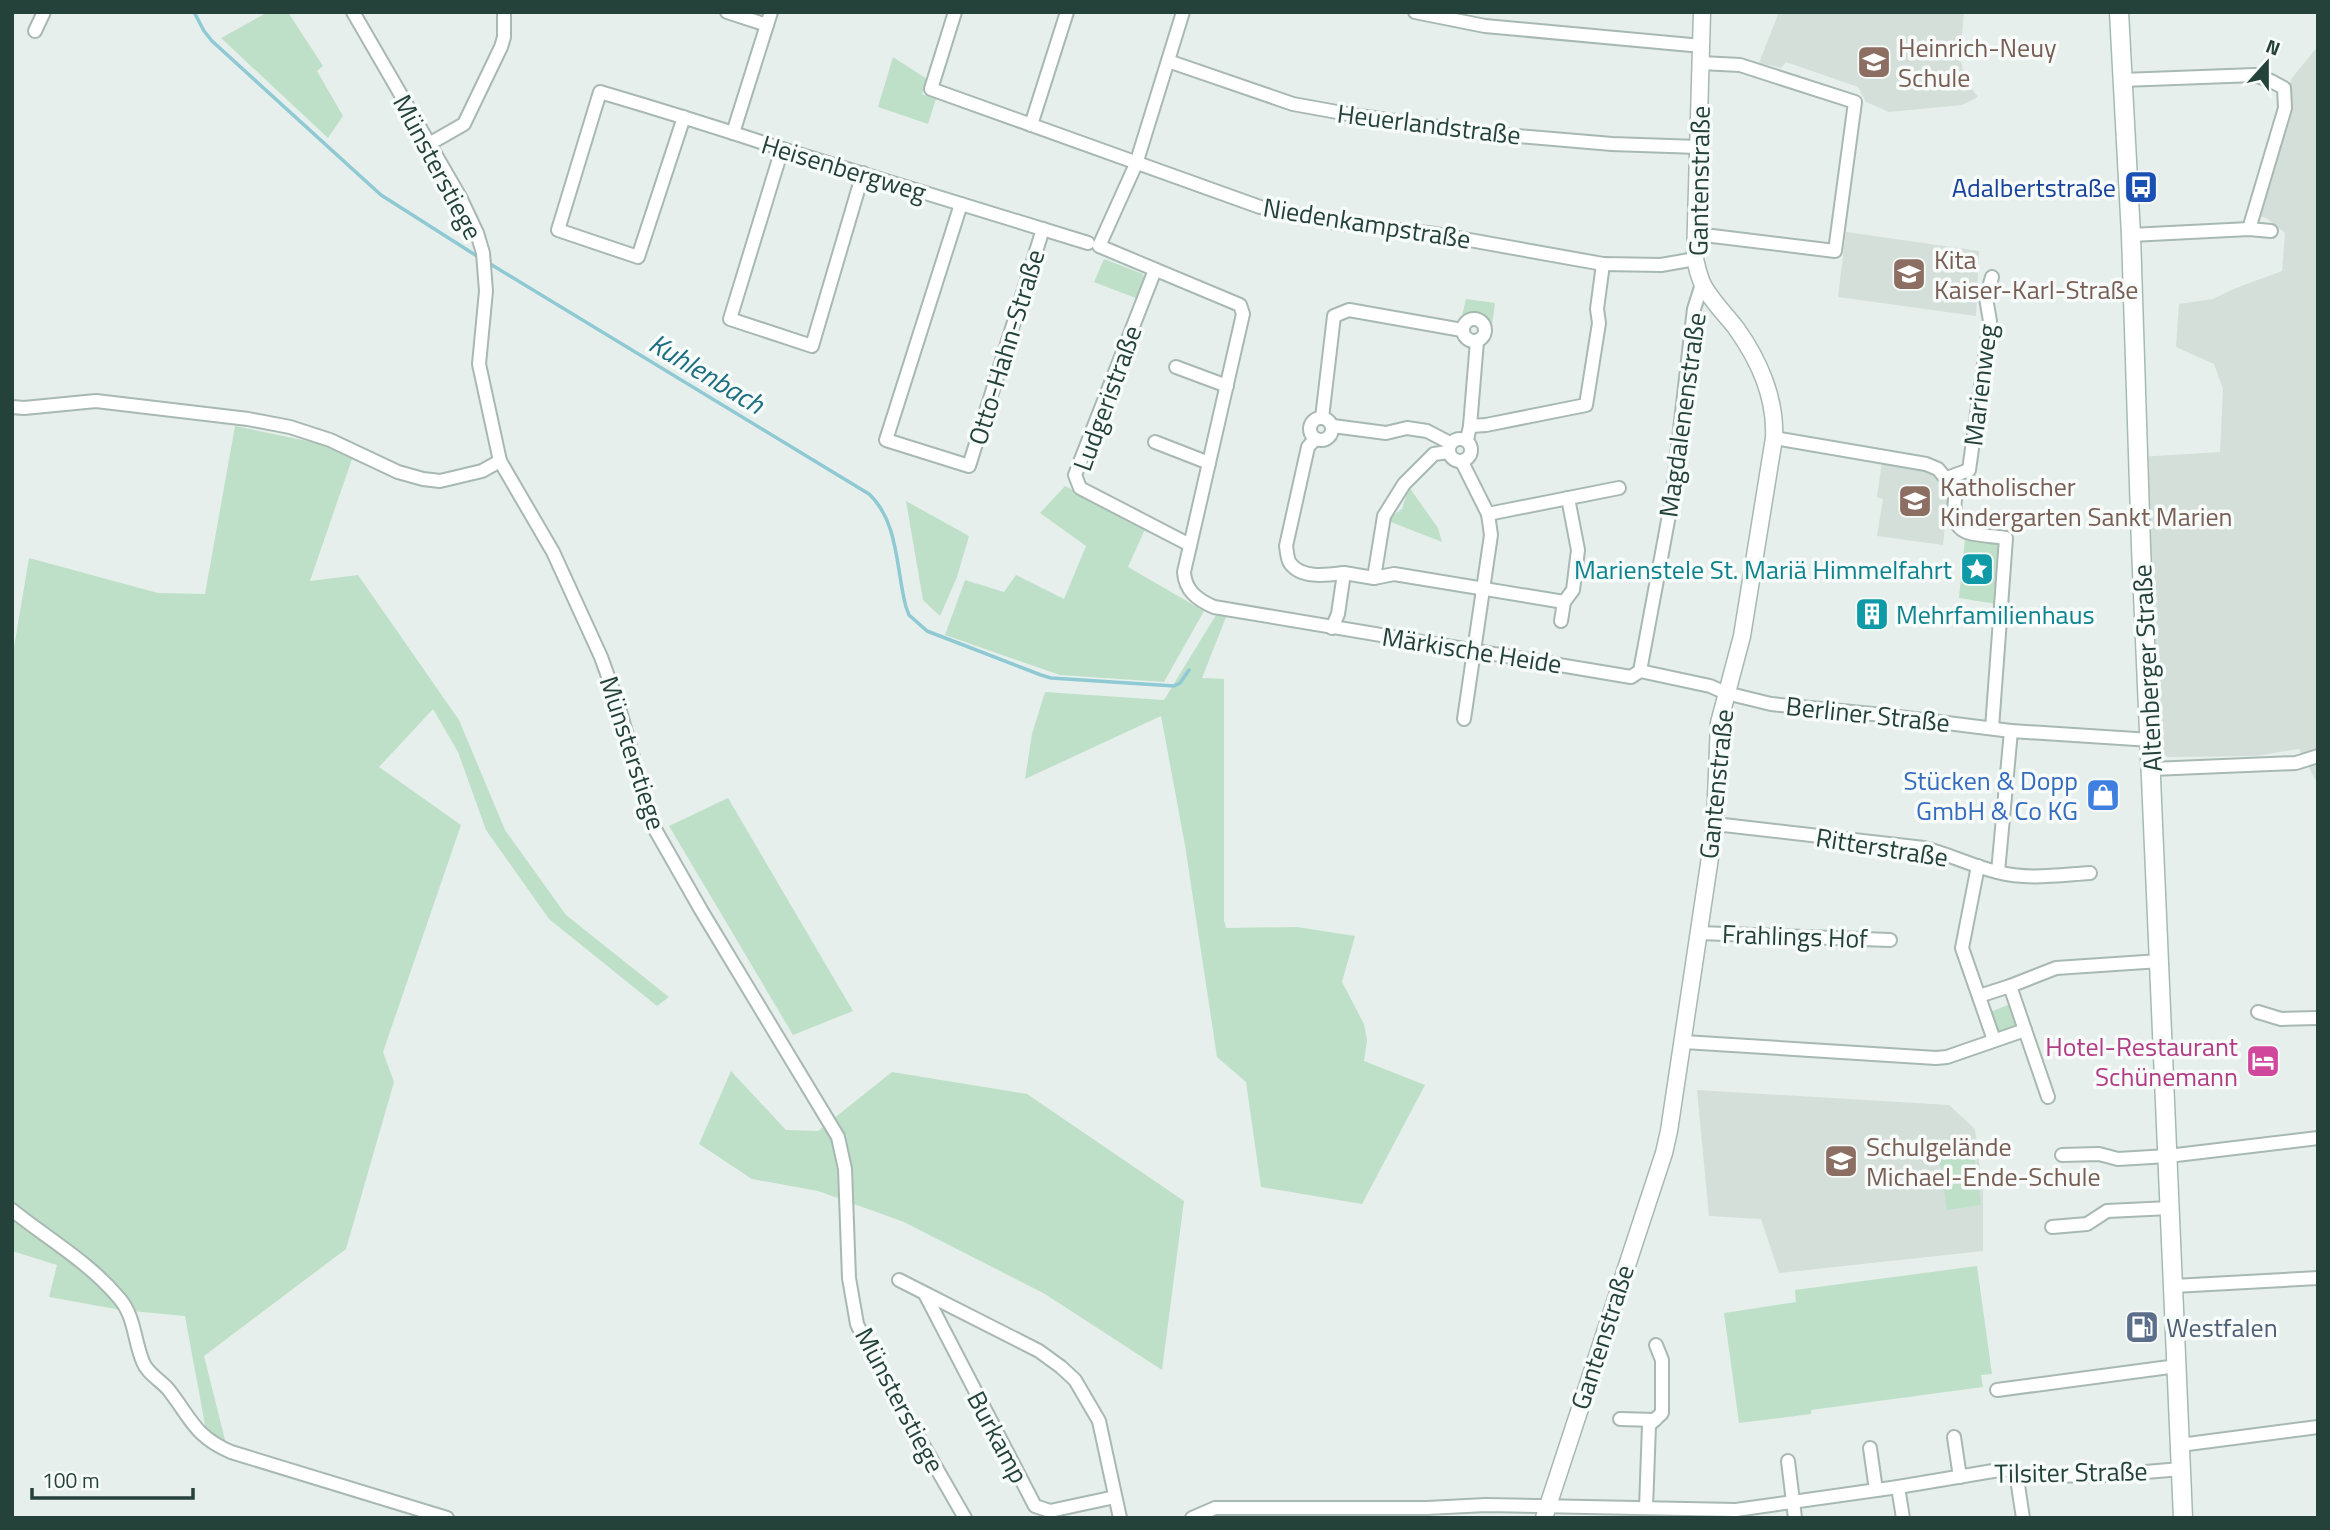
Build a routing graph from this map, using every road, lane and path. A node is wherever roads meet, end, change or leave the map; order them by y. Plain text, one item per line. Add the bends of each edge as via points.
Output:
1 (44, 12) edge
2 (353, 12) edge
3 (504, 12) edge
4 (727, 12) edge
5 (955, 12) edge
6 (1067, 12) edge
7 (1183, 12) edge
8 (1415, 12) edge
9 (1702, 12) edge
10 (2119, 12) edge
11 (769, 19) edge
12 (1486, 19) edge
13 (35, 30) dead end
14 (1702, 54) junction
15 (1168, 61) junction
16 (2122, 80) junction
17 (684, 117) junction
18 (1031, 125) junction
19 (733, 133) junction
20 (429, 144) junction
21 (1698, 147) junction
22 (782, 149) junction
23 (1136, 164) junction
24 (863, 173) junction
25 (961, 204) junction
26 (1043, 229) junction
27 (2249, 229) junction
28 (2271, 231) dead end
29 (1696, 234) junction
30 (2131, 235) junction
31 (1088, 243) dead end
32 (1695, 259) junction
33 (1603, 264) junction
34 (1155, 270) junction
35 (1992, 277) dead end
36 (1702, 284) junction
37 (1462, 330) junction
38 (1477, 341) junction
39 (1176, 367) dead end
40 (1227, 386) junction
41 (12, 407) edge
42 (1322, 418) junction
43 (1333, 426) junction
44 (1470, 426) junction
45 (1774, 438) junction
46 (1315, 439) junction
47 (1466, 440) junction
48 (1155, 442) dead end
49 (1449, 448) junction
50 (500, 461) junction
51 (1462, 462) junction
52 (1209, 463) junction
53 (1947, 478) junction
54 (1619, 488) dead end
55 (1567, 498) junction
56 (1488, 514) junction
57 (1190, 545) junction
58 (1344, 573) junction
59 (1374, 578) junction
60 (1483, 588) junction
61 (1564, 602) junction
62 (1561, 621) dead end
63 (1332, 628) junction
64 (1475, 649) junction
65 (1640, 671) junction
66 (1726, 693) junction
67 (1464, 719) dead end
68 (1992, 728) junction
69 (2011, 731) junction
70 (2151, 740) junction
71 (2318, 756) edge
72 (2152, 769) junction
73 (1715, 824) junction
74 (1978, 866) junction
75 (1998, 872) junction
76 (2090, 873) dead end
77 (1699, 933) junction
78 (1890, 940) dead end
79 (2160, 961) junction
80 (2010, 986) junction
81 (1979, 996) junction
82 (2258, 1012) dead end
83 (2318, 1018) edge
84 (2025, 1030) junction
85 (1994, 1040) junction
86 (1684, 1042) junction
87 (2048, 1097) dead end
88 (2318, 1138) edge
89 (2062, 1155) dead end
90 (2168, 1156) junction
91 (2170, 1208) junction
92 (12, 1210) edge
93 (2052, 1227) dead end
94 (2318, 1278) edge
95 (899, 1280) dead end
96 (2174, 1286) junction
97 (925, 1294) junction
98 (1656, 1345) dead end
99 (2177, 1366) junction
100 (1997, 1390) dead end
101 (1620, 1419) dead end
102 (1655, 1420) junction
103 (2318, 1427) edge
104 (1954, 1437) dead end
105 (2180, 1445) junction
106 (1870, 1448) dead end
107 (1788, 1461) dead end
108 (2182, 1469) junction
109 (2016, 1472) junction
110 (1960, 1477) junction
111 (1898, 1487) junction
112 (1876, 1490) junction
113 (1115, 1497) junction
114 (1793, 1502) junction
115 (1637, 1511) edge
116 (1546, 1512) edge
117 (1425, 1513) edge
118 (1737, 1514) edge
119 (447, 1518) edge
120 (965, 1518) edge
121 (1120, 1518) edge
122 (1192, 1518) edge
123 (1795, 1518) edge
124 (1903, 1518) edge
125 (2023, 1518) edge
126 (2183, 1518) edge

1 - 13 street
2 - 20 street, Münsterstiege
3 - 20 street via 501,47 464,124
4 - 11 street
5 - 18 street, Niedenkampstraße via 931,89
6 - 18 street
7 - 15 street
8 - 12 street
9 - 14 street, Gantenstraße
10 - 16 main road, Altenberger Straße
11 - 19 street
12 - 14 street
14 - 21 street, Gantenstraße
14 - 29 street via 1855,102 1835,251
15 - 21 street, Heuerlandstraße via 1293,104 1359,116 1495,134
15 - 23 street
16 - 27 street via 2255,75 2284,88 2285,108
16 - 30 main road, Altenberger Straße
17 - 17 street, Heisenbergweg via 600,92 558,230 638,257
17 - 19 street, Heisenbergweg
18 - 23 street, Niedenkampstraße
19 - 22 street, Heisenbergweg
20 - 50 street, Münsterstiege via 469,214 483,253 486,291 479,364
21 - 29 street, Gantenstraße
22 - 24 street, Heisenbergweg
22 - 24 street via 730,319 812,346
23 - 33 street, Niedenkampstraße via 1260,207
23 - 34 street via 1099,246
24 - 25 street, Heisenbergweg
25 - 26 street, Heisenbergweg
25 - 26 street, Otto-Hahn-Straße via 886,440 969,466
26 - 31 street, Heisenbergweg
27 - 28 street
27 - 30 street
29 - 32 street, Gantenstraße
30 - 70 main road, Altenberger Straße
32 - 33 street, Niedenkampstraße via 1661,265
32 - 36 street, Gantenstraße
33 - 44 street via 1586,405
34 - 40 street via 1240,305 1243,314
34 - 57 street, Ludgeristraße via 1075,475 1080,488
35 - 53 street, Marienweg via 1969,470
36 - 45 street, Gantenstraße via 1757,365 1772,401
36 - 65 street, Magdalenenstraße via 1694,309 1672,499
37 - 38 street via 1468,340
37 - 38 street via 1471,319 1480,320 1484,336
37 - 42 street via 1349,310 1334,316
38 - 44 street
39 - 40 street, Ludgeristraße
40 - 52 street
41 - 50 street via 96,401 248,419 330,440 423,480 440,481 482,471
42 - 43 street
42 - 46 street via 1311,422
43 - 46 street via 1331,435
43 - 49 street via 1385,433 1417,429
44 - 47 street
45 - 53 street, Marienweg via 1926,464
45 - 66 street, Gantenstraße via 1742,636
46 - 58 street via 1308,447 1286,546 1289,562 1300,572
47 - 49 street via 1458,439
47 - 51 street via 1471,448
48 - 52 street
49 - 51 street via 1453,460
49 - 59 street via 1434,454 1404,484 1384,516
50 - 120 street, Münsterstiege via 553,552 601,657 652,824 838,1137 845,1169 849,1278 858,1324
51 - 56 street
52 - 57 street
53 - 68 street, Marienweg via 1956,491 1953,517 1957,526 1963,532 2006,538
54 - 55 street
55 - 56 street
55 - 61 street via 1578,550 1573,590
56 - 60 street via 1491,535
57 - 63 street, Märkische Heide via 1184,582 1201,601
58 - 59 street
58 - 63 street
59 - 60 street via 1394,574
60 - 61 street
60 - 64 street
61 - 62 street
63 - 64 street, Märkische Heide
64 - 65 street, Märkische Heide via 1631,677
64 - 67 street
65 - 66 street, Märkische Heide
66 - 68 street, Berliner Straße via 1771,704
66 - 73 street, Gantenstraße via 1719,723
68 - 69 street, Berliner Straße
69 - 70 street, Berliner Straße
69 - 75 street
70 - 72 main road, Altenberger Straße
71 - 72 street via 2296,763
72 - 79 main road, Altenberger Straße
73 - 74 street, Ritterstraße via 1924,848
73 - 77 street, Gantenstraße
74 - 75 street, Ritterstraße
74 - 81 street via 1962,948
75 - 76 street, Ritterstraße via 2029,876
77 - 78 street, Frahlings Hof
77 - 86 street, Gantenstraße
79 - 80 street via 2056,968
79 - 90 main road, Altenberger Straße
80 - 81 street
80 - 84 street
81 - 85 street
82 - 83 street via 2281,1019
84 - 85 street
84 - 87 street
85 - 86 street via 1947,1057
86 - 116 street, Gantenstraße via 1664,1153
88 - 90 street
89 - 90 street
90 - 91 main road, Altenberger Straße
91 - 93 street via 2107,1211 2087,1224
91 - 96 main road, Altenberger Straße
92 - 119 street via 80,1260 120,1298 145,1368 208,1441
94 - 96 street
95 - 97 street
96 - 99 main road, Altenberger Straße
97 - 113 street via 1039,1351 1074,1380 1099,1421
97 - 113 street, Burkamp via 1035,1506 1050,1511
98 - 102 street via 1662,1360 1662,1413
99 - 100 street
99 - 105 main road, Altenberger Straße
101 - 102 street
102 - 115 street via 1649,1425
103 - 105 street
104 - 110 street, Tilsiter Straße
105 - 108 main road, Altenberger Straße
106 - 112 street
107 - 114 street
108 - 109 street, Tilsiter Straße via 2110,1475 2027,1476
108 - 126 main road, Altenberger Straße
109 - 110 street, Tilsiter Straße via 2005,1469
109 - 125 street
110 - 111 street, Tilsiter Straße
111 - 112 street, Tilsiter Straße
111 - 124 street
112 - 114 street, Tilsiter Straße
113 - 121 street
114 - 118 street, Tilsiter Straße
114 - 123 street
115 - 116 street, Tilsiter Straße
115 - 118 street, Tilsiter Straße
116 - 117 street, Tilsiter Straße via 1486,1505
117 - 122 street, Tilsiter Straße via 1215,1508

